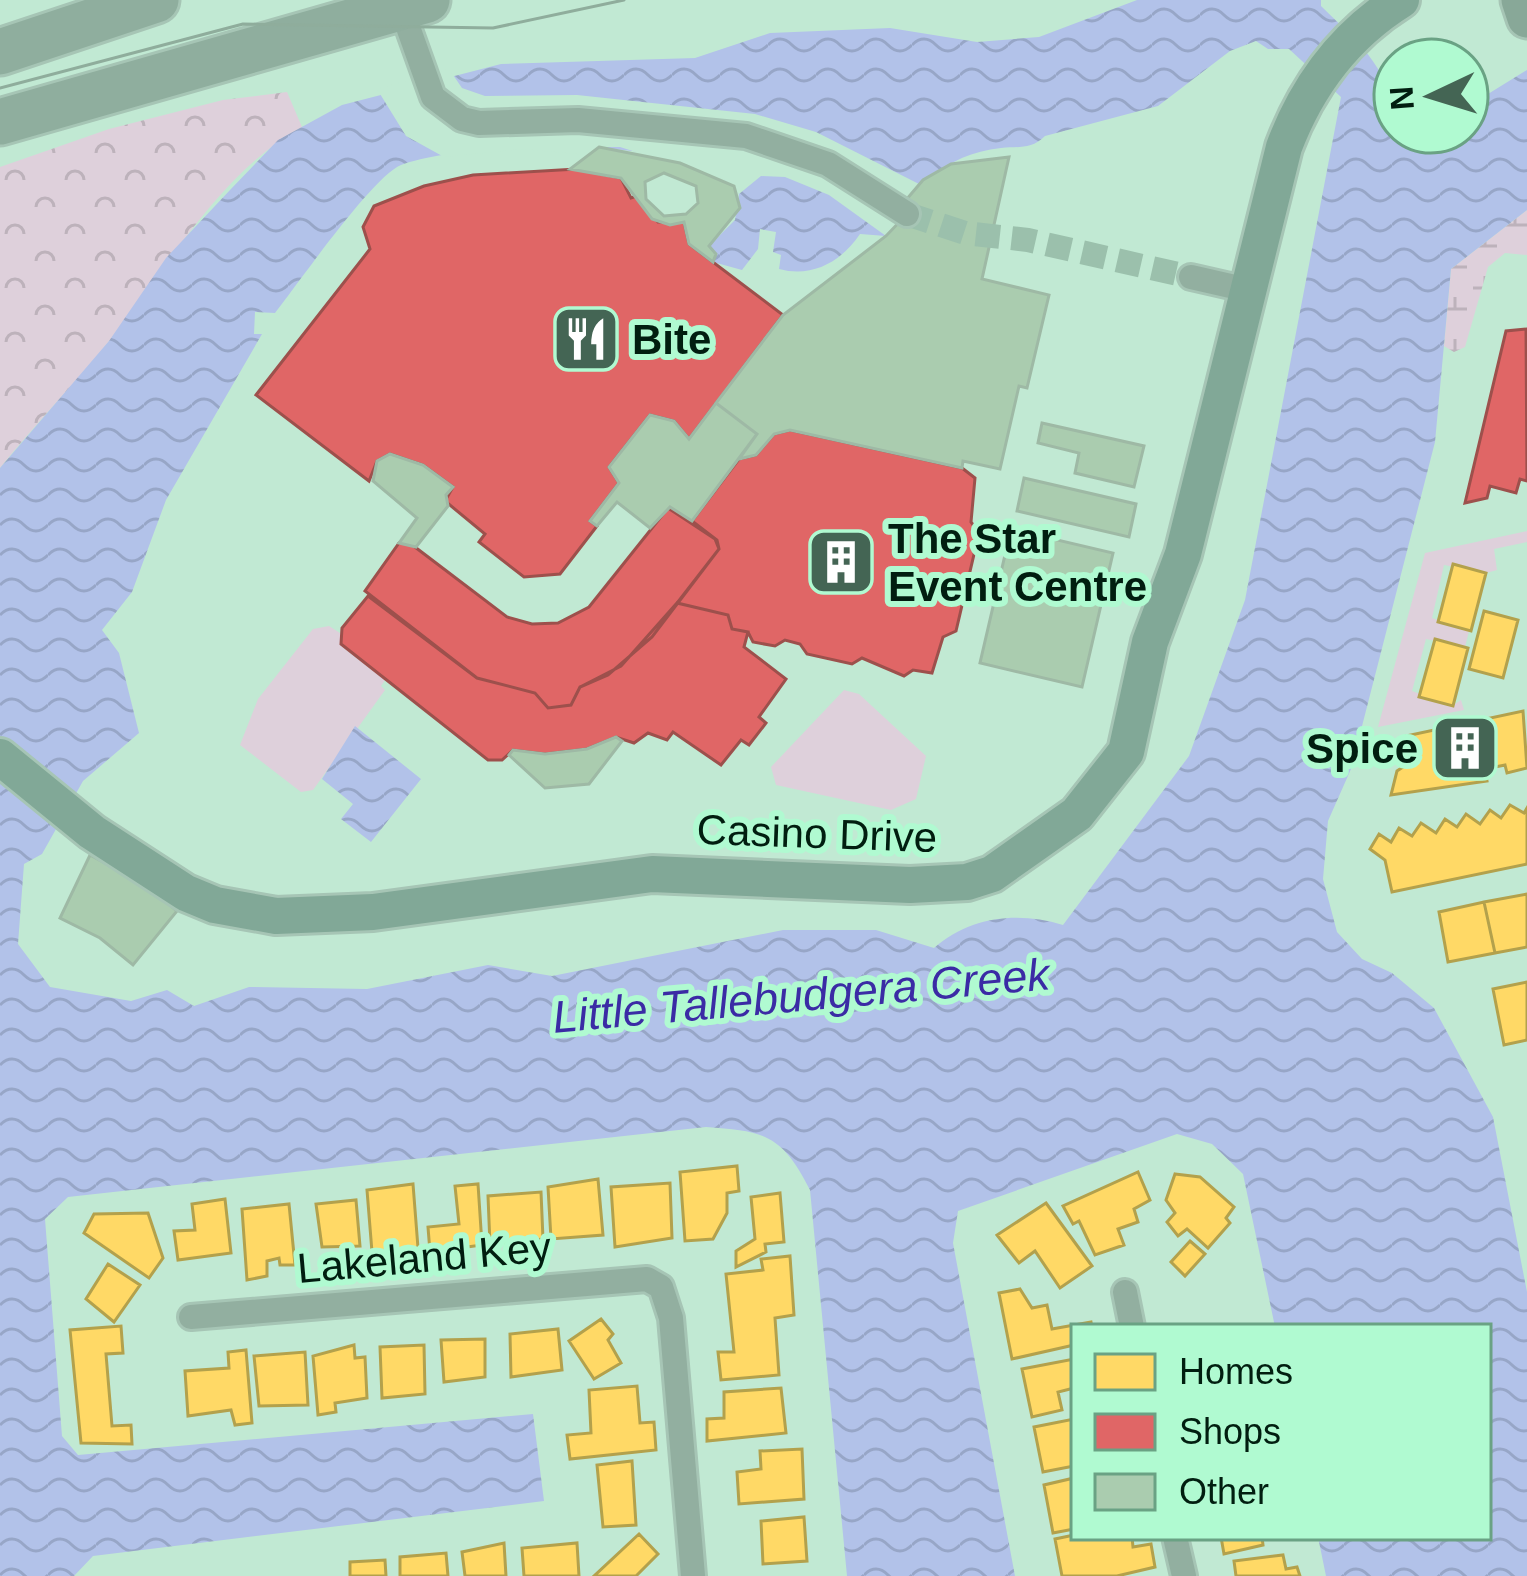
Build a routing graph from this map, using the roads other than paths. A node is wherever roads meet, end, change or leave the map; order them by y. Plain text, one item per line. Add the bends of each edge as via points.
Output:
1 (156, 0) edge
2 (1501, 0) edge
3 (1521, 0) edge
4 (408, 2) edge
5 (1380, 11) edge
6 (1527, 21) edge
7 (0, 52) edge
8 (0, 122) edge
9 (907, 214) tunnel mouth
10 (1191, 277) tunnel mouth
11 (1248, 290) junction
12 (0, 757) edge
13 (1125, 1292) dead end
14 (191, 1317) dead end
15 (1131, 1324) edge
16 (1176, 1540) edge
17 (693, 1576) edge
18 (1184, 1576) edge

1 - 7 highway
2 - 6 street
3 - 6 main road
4 - 8 highway
4 - 9 street via 418,63 438,105 462,119 746,136 828,164
5 - 11 street, Casino Drive via 1314,84 1284,148
10 - 11 street
11 - 12 street, Casino Drive via 1126,752 1077,814 992,874 926,885 652,874 276,916 186,893 92,832
13 - 15 street
14 - 17 street, Lakeland Key via 631,1278 661,1287 671,1318
16 - 18 street

